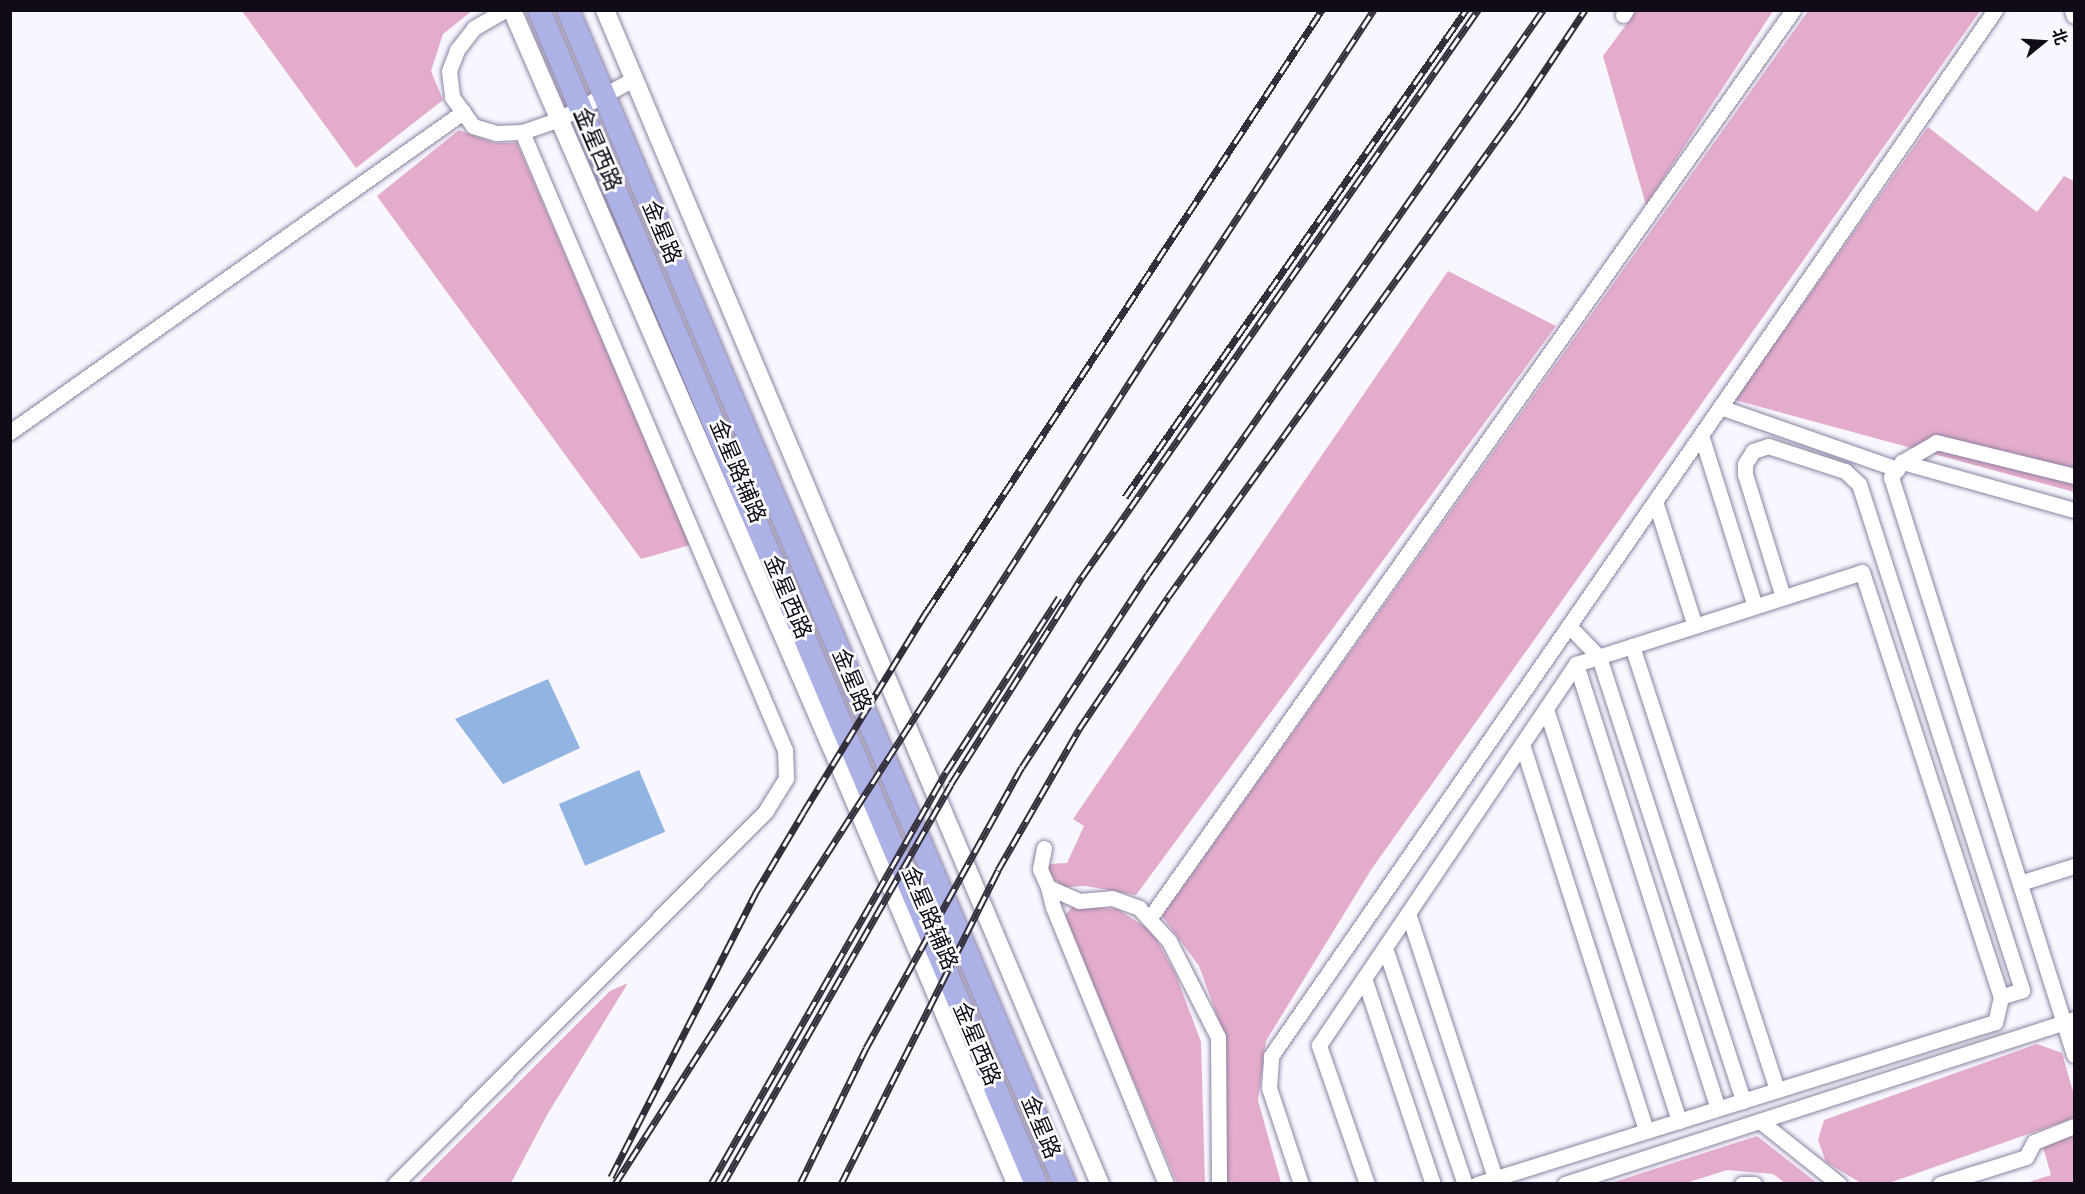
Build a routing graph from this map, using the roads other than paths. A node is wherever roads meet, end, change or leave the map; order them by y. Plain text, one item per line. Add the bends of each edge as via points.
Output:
1 (505, 10) edge
2 (512, 10) edge
3 (539, 10) edge
4 (568, 10) edge
5 (605, 10) edge
6 (1793, 10) edge
7 (1995, 10) edge
8 (2072, 10) edge
9 (2074, 16) edge
10 (634, 79) junction
11 (603, 94) junction
12 (580, 107) junction
13 (463, 112) junction
14 (559, 119) junction
15 (522, 132) junction
16 (1720, 407) junction
17 (10, 432) edge
18 (1701, 435) junction
19 (1900, 465) junction
20 (2074, 476) edge
21 (1655, 501) junction
22 (2074, 510) edge
23 (1783, 597) junction
24 (1755, 606) junction
25 (1569, 626) junction
26 (1695, 626) junction
27 (1632, 646) junction
28 (1599, 657) junction
29 (1576, 664) junction
30 (1546, 709) junction
31 (1522, 744) junction
32 (1044, 848) dead end
33 (2074, 866) edge
34 (2020, 883) junction
35 (1048, 887) junction
36 (1408, 913) junction
37 (1149, 919) junction
38 (1385, 948) junction
39 (1364, 978) junction
40 (2001, 997) junction
41 (2070, 1021) edge
42 (2074, 1055) edge
43 (1777, 1090) junction
44 (1743, 1101) junction
45 (1718, 1108) junction
46 (1679, 1120) junction
47 (1760, 1121) junction
48 (2074, 1126) edge
49 (1646, 1131) junction
50 (1495, 1178) junction
51 (395, 1184) edge
52 (1016, 1184) edge
53 (1036, 1184) edge
54 (1065, 1184) edge
55 (1100, 1184) edge
56 (1166, 1184) edge
57 (1219, 1184) edge
58 (1301, 1184) edge
59 (1367, 1184) edge
60 (1433, 1184) edge
61 (1465, 1184) edge
62 (1477, 1184) edge
63 (1565, 1184) edge
64 (1742, 1184) edge
65 (1754, 1184) edge
66 (1839, 1184) edge
67 (1940, 1184) edge

1 - 13 street via 474,28 457,50 449,71 452,97
2 - 14 street, 金星路辅路
3 - 12 main road, 金星西路
4 - 11 main road, 金星路
5 - 10 street
6 - 37 street
7 - 16 street
8 - 9 street
10 - 11 street
10 - 55 street
11 - 12 street
11 - 54 main road, 金星路
12 - 14 street
12 - 53 main road, 金星西路
13 - 15 street via 473,126 496,133
13 - 17 street
14 - 15 street
14 - 52 street, 金星路辅路
15 - 51 street via 785,750 786,778 765,812
16 - 18 street
16 - 19 street
18 - 21 street
18 - 24 street
19 - 20 street via 1936,442
19 - 22 street
19 - 34 street via 1891,477 1916,542
21 - 25 street
21 - 26 street
23 - 24 street
23 - 40 street via 1862,572
23 - 40 street via 1744,464 1753,451 1768,446 1845,471 1859,484 2022,990
24 - 26 street
25 - 28 street
25 - 58 street via 1271,1056 1269,1088
26 - 27 street
27 - 28 street
27 - 43 street
28 - 29 street
28 - 44 street
29 - 30 street
29 - 45 street
30 - 31 street
30 - 46 street
31 - 36 street
31 - 49 street
32 - 35 street via 1040,869
33 - 34 street
34 - 41 street
35 - 37 street via 1079,901 1112,898 1139,908
35 - 56 street
36 - 38 street
36 - 50 street
37 - 57 street via 1169,941 1218,1037
38 - 39 street
38 - 61 street
39 - 59 street via 1319,1045
39 - 60 street
40 - 43 street via 1995,1022
41 - 42 street
41 - 47 street
43 - 44 street
44 - 45 street
45 - 46 street
46 - 49 street
47 - 63 street
47 - 66 street
48 - 67 street via 2034,1142 2026,1157
49 - 50 street
50 - 62 street
64 - 65 street

